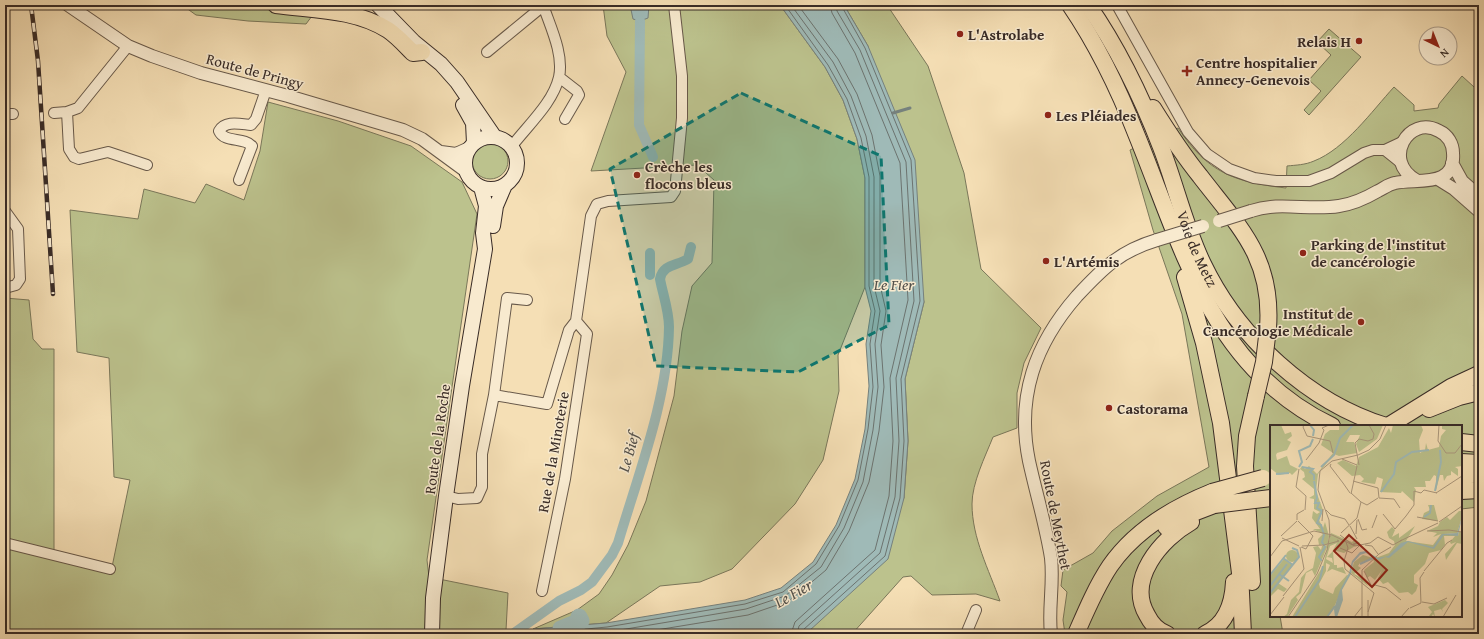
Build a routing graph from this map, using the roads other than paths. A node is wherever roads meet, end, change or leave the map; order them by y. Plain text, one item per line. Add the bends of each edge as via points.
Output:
1 (68, 5) edge
2 (276, 5) edge
3 (378, 5) edge
4 (543, 5) edge
5 (674, 5) edge
6 (1070, 5) edge
7 (1088, 5) edge
8 (1117, 5) edge
9 (128, 46) junction
10 (418, 47) junction
11 (487, 52) dead end
12 (1119, 56) junction
13 (559, 77) junction
14 (266, 90) junction
15 (67, 112) junction
16 (54, 113) dead end
17 (566, 119) dead end
18 (494, 136) junction
19 (1402, 142) junction
20 (471, 146) junction
21 (512, 146) junction
22 (1385, 150) junction
23 (440, 152) junction
24 (1452, 163) junction
25 (1401, 164) junction
26 (147, 165) dead end
27 (467, 172) junction
28 (1438, 179) junction
29 (239, 180) dead end
30 (1416, 180) junction
31 (1393, 183) junction
32 (505, 185) junction
33 (481, 187) junction
34 (1479, 196) edge
35 (5, 211) edge
36 (1479, 211) edge
37 (1166, 212) junction
38 (485, 249) junction
39 (5, 288) edge
40 (527, 300) dead end
41 (576, 321) junction
42 (1479, 374) edge
43 (1479, 392) edge
44 (494, 395) junction
45 (1410, 415) junction
46 (1330, 425) edge
47 (1385, 425) edge
48 (1389, 425) edge
49 (1397, 425) edge
50 (1462, 438) edge
51 (1479, 438) edge
52 (1462, 442) edge
53 (1479, 444) edge
54 (1462, 462) edge
55 (1479, 463) edge
56 (1479, 474) edge
57 (1462, 476) edge
58 (1267, 477) edge
59 (1479, 490) edge
60 (1462, 491) edge
61 (446, 496) junction
62 (1270, 498) edge
63 (1213, 503) junction
64 (1270, 505) edge
65 (1235, 534) junction
66 (5, 543) edge
67 (110, 569) dead end
68 (542, 591) dead end
69 (976, 610) dead end
70 (432, 634) edge
71 (966, 634) edge
72 (1051, 634) edge
73 (1076, 634) edge
74 (1087, 634) edge
75 (1167, 634) edge
76 (1205, 634) edge
77 (1243, 634) edge
78 (1254, 634) edge

1 - 9 street, Route de Pringy
2 - 10 highway via 338,12 368,20 389,31 413,53
3 - 10 main road
4 - 11 street
4 - 13 street via 559,57
5 - 41 street, Rue de la Minoterie via 682,76 682,111 675,191 671,197 597,204 592,216
6 - 37 highway, Voie de Metz via 1106,65
7 - 12 highway, Voie de Metz
8 - 22 street via 1188,132 1206,154 1229,169 1254,178 1301,182 1331,173 1364,153
9 - 14 street, Route de Pringy via 182,67
9 - 15 street via 78,108
10 - 18 main road via 441,64 457,82
10 - 20 main road via 469,114 474,129
12 - 47 highway, Voie de Metz via 1161,146 1202,263 1230,309 1253,338 1297,378 1338,404
12 - 78 highway, bridge via 1183,155 1251,243 1268,292 1268,328 1264,362 1248,436 1245,466
13 - 17 street via 579,95
13 - 21 street via 550,98
14 - 23 street, Route de Pringy via 403,130
14 - 29 street via 256,119 251,125 229,124 224,125 219,131 224,136 245,141 252,146
15 - 16 street
15 - 26 street via 69,149 74,157 79,159 108,152
18 - 20 main road
18 - 21 main road
19 - 22 street
19 - 24 street via 1416,130 1438,130 1451,143 1454,152
19 - 25 street via 1399,152
20 - 23 street via 456,154
20 - 27 main road via 465,161
21 - 32 main road via 518,163 512,179
22 - 25 street
23 - 27 street, Route de Pringy
24 - 28 street
24 - 34 street via 1462,181
25 - 30 street via 1410,177
25 - 31 street
27 - 33 main road via 474,183
28 - 30 street via 1424,182
28 - 36 street
30 - 31 street
31 - 72 street, Route de Meythet, bridge via 1368,197 1340,206 1324,208 1276,205 1125,252 1109,263 1064,311 1044,344 1032,371 1026,400 1025,428 1029,460 1051,557
32 - 33 main road via 489,189
32 - 38 main road, Route de la Roche via 500,194 491,235
33 - 38 main road, Route de la Roche via 486,206
35 - 39 street via 18,229 20,279 16,285
37 - 46 highway via 1202,295 1233,345 1275,388
37 - 65 highway via 1210,369 1228,466
38 - 61 main road, Route de la Roche
40 - 44 street via 506,298
41 - 44 street, Rue de la Minoterie via 569,330 546,404
41 - 68 street, Rue de la Minoterie via 587,334 565,478
42 - 45 highway via 1451,387
43 - 45 highway
44 - 61 street via 482,454 482,487 476,498 458,499
45 - 48 highway
45 - 49 highway
50 - 51 highway
52 - 53 highway
54 - 55 highway
56 - 57 highway
58 - 63 highway, bridge
59 - 60 highway
61 - 70 main road, Route de la Roche via 433,598
62 - 63 highway, bridge
63 - 64 highway
63 - 73 highway via 1164,515 1126,546 1102,578
63 - 74 highway via 1167,525 1136,550 1108,588
63 - 75 highway via 1161,546 1143,574 1141,597 1144,610 1154,625
65 - 76 highway via 1233,594 1230,606 1218,626
65 - 77 highway
66 - 67 street
69 - 71 street

